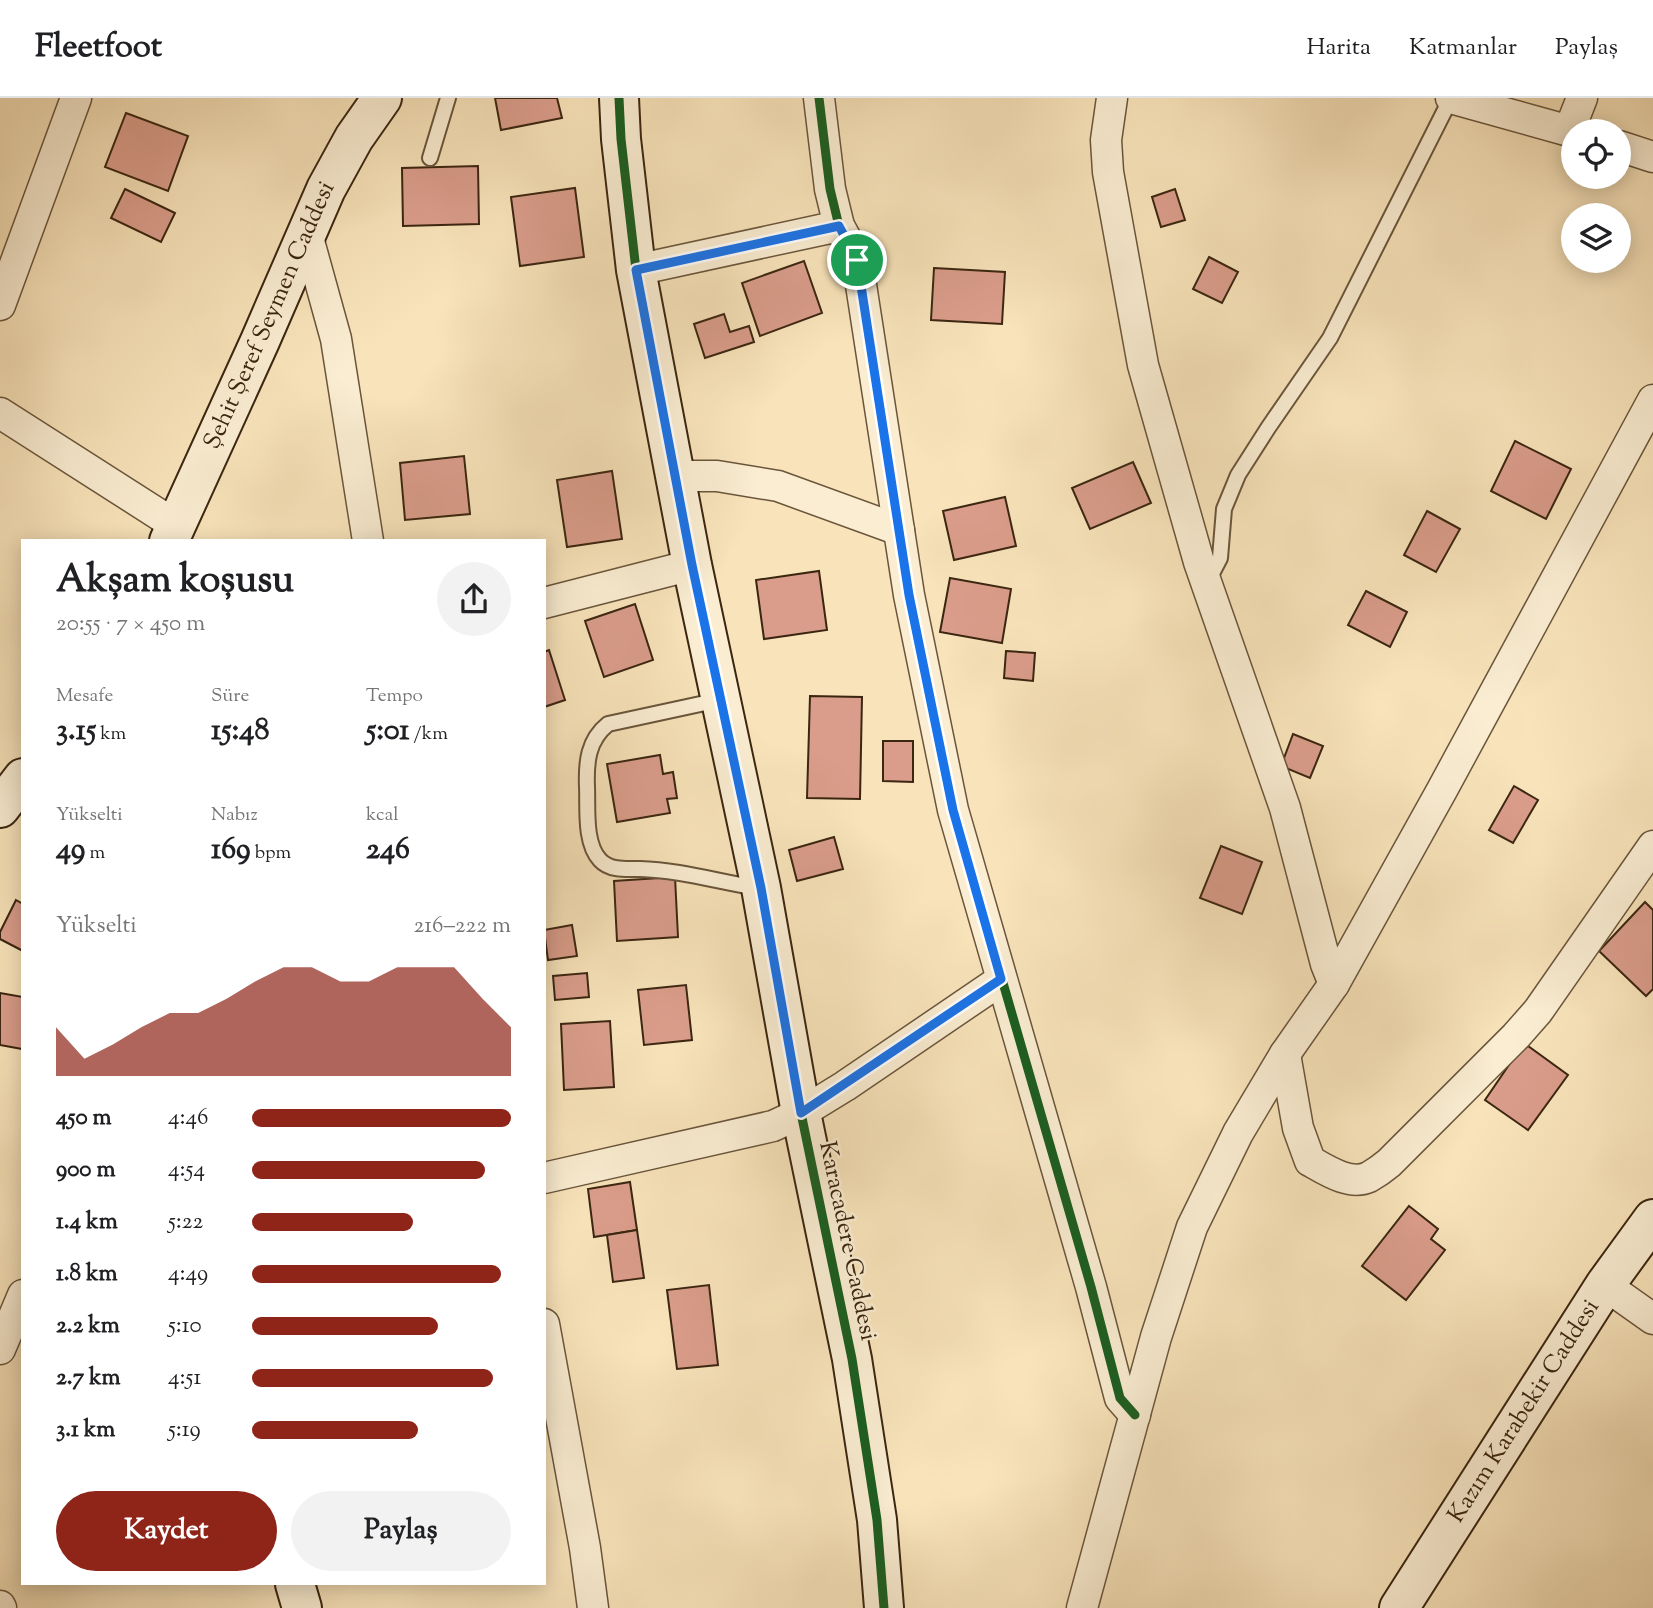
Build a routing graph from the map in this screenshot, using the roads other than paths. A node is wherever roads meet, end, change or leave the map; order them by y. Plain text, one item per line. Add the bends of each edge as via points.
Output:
1 (76, 98) edge
2 (382, 98) edge
3 (448, 98) edge
4 (619, 98) edge
5 (819, 98) edge
6 (1112, 98) edge
7 (1451, 98) edge
8 (1581, 98) edge
9 (1575, 119) edge
10 (1561, 128) edge
11 (1631, 150) edge
12 (1653, 157) edge
13 (430, 158) dead end
14 (839, 226) junction
15 (307, 234) junction
16 (636, 270) junction
17 (0, 305) edge
18 (1653, 400) edge
19 (0, 413) edge
20 (1646, 430) edge
21 (676, 476) junction
22 (899, 530) junction
23 (173, 533) edge
24 (368, 539) edge
25 (692, 565) junction
26 (1207, 583) junction
27 (546, 602) edge
28 (720, 699) junction
29 (0, 756) edge
30 (21, 771) edge
31 (21, 781) edge
32 (0, 808) edge
33 (1653, 846) edge
34 (761, 888) junction
35 (1001, 979) junction
36 (1334, 984) junction
37 (1285, 1054) junction
38 (801, 1113) junction
39 (546, 1178) edge
40 (1653, 1219) edge
41 (1605, 1285) junction
42 (21, 1300) edge
43 (1653, 1319) edge
44 (546, 1335) edge
45 (0, 1349) edge
46 (1135, 1415) junction
47 (295, 1585) edge
48 (302, 1608) edge
49 (593, 1608) edge
50 (884, 1608) edge
51 (1082, 1608) edge
52 (1399, 1608) edge

1 - 17 street
2 - 15 street, Şehit Şeref Seymen Caddesi via 354,138
3 - 13 lane
4 - 16 street, Karacadere Caddesi
5 - 14 street
6 - 26 street via 1106,140 1108,172 1143,365
7 - 10 street
7 - 26 lane via 1329,338 1238,475 1224,509 1220,558
8 - 9 street
11 - 12 street
14 - 16 street
14 - 22 street via 857,260
15 - 23 street, Şehit Şeref Seymen Caddesi
15 - 24 street via 336,339
16 - 21 street, Karacadere Caddesi
18 - 20 street
19 - 23 street
20 - 36 street
21 - 22 street via 778,486
21 - 25 street, Karacadere Caddesi
22 - 35 street via 953,810
25 - 27 street
25 - 28 street, Karacadere Caddesi
26 - 36 street via 1285,808
28 - 34 street, Karacadere Caddesi
28 - 34 lane via 608,724 597,733 589,749 587,777 592,849 608,866 668,871
29 - 30 street
31 - 32 street
33 - 37 street via 1560,982 1516,1037 1389,1163 1367,1178 1333,1174 1310,1160 1298,1128
34 - 38 street, Karacadere Caddesi
35 - 38 street
35 - 46 street via 1120,1398
36 - 37 street
37 - 46 street via 1238,1133 1192,1227
38 - 39 street via 747,1134
38 - 50 street, Karacadere Caddesi via 864,1428
40 - 41 street, Kazım Karabekir Caddesi
41 - 43 street
41 - 52 street, Kazım Karabekir Caddesi
42 - 45 street
44 - 49 street
46 - 51 street
47 - 48 street

